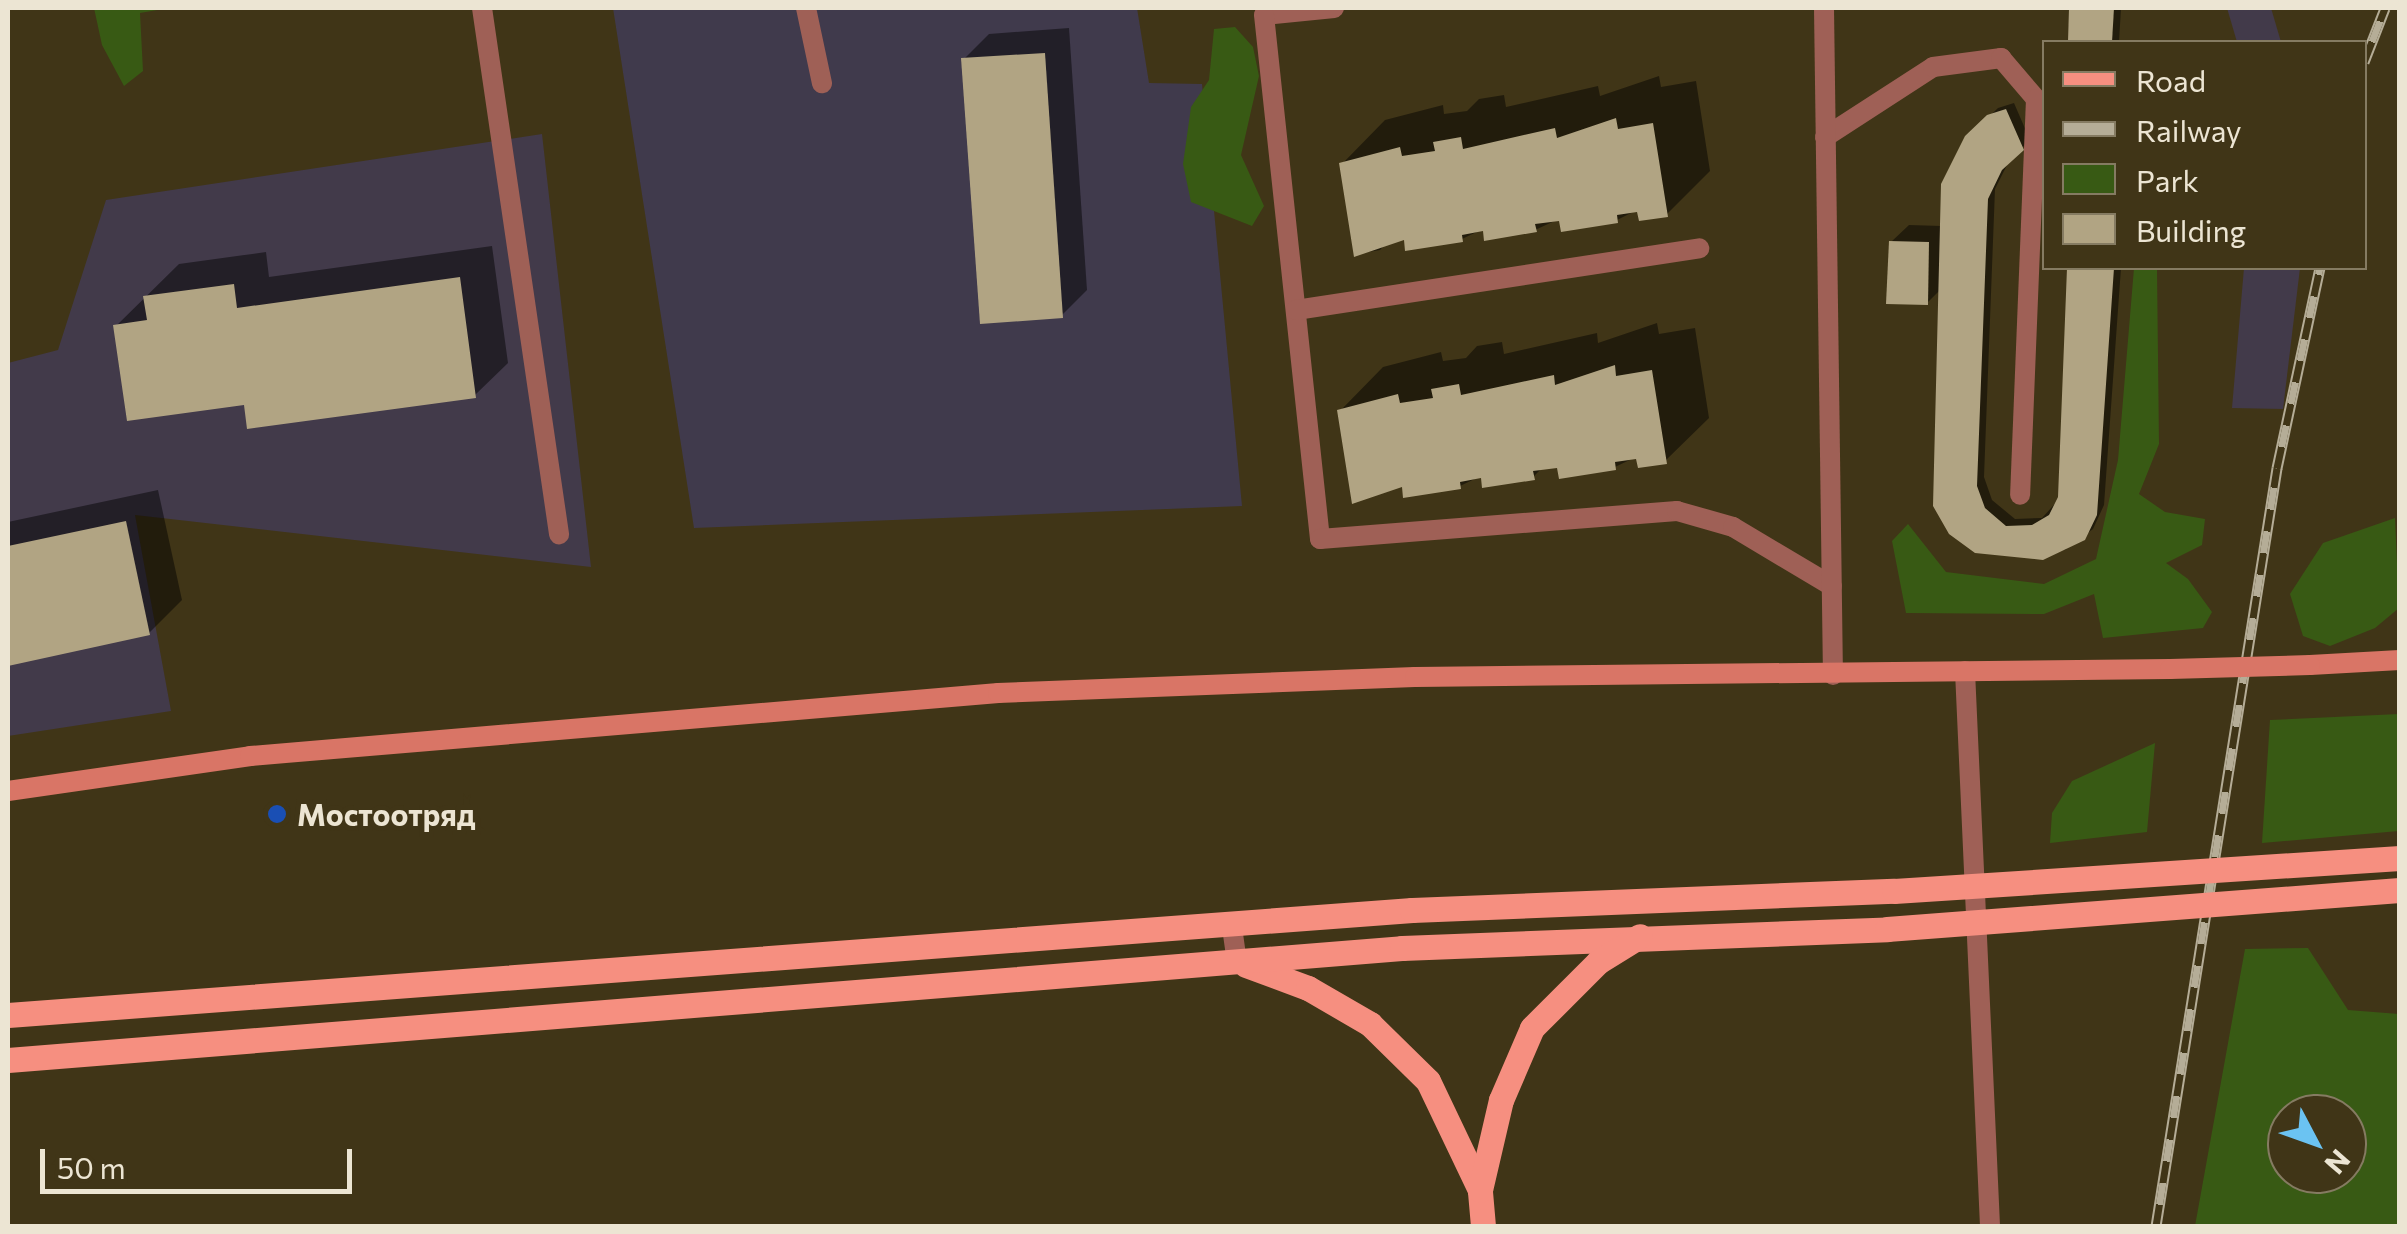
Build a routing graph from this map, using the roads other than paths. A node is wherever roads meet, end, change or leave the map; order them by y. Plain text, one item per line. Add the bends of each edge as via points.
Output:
1 (482, 8) edge
2 (806, 8) edge
3 (1334, 8) edge
4 (1824, 8) edge
5 (822, 83) dead end
6 (1826, 136) junction
7 (1699, 248) dead end
8 (1296, 310) junction
9 (2020, 495) dead end
10 (559, 534) dead end
11 (1832, 586) junction
12 (2400, 660) edge
13 (1965, 671) junction
14 (1833, 675) junction
15 (8, 791) edge
16 (2400, 858) edge
17 (2400, 890) edge
18 (1232, 927) junction
19 (1644, 934) junction
20 (1237, 962) junction
21 (8, 1015) edge
22 (8, 1060) edge
23 (1480, 1190) junction
24 (1483, 1226) edge
25 (1990, 1226) edge

1 - 10 street
2 - 5 street
3 - 8 street via 1264,14
4 - 6 street
6 - 9 street via 1933,67 2002,58 2036,99
6 - 11 street
7 - 8 street
8 - 11 street via 1320,540 1677,510 1733,527
11 - 14 street
12 - 13 main road, bridge
13 - 14 main road
13 - 25 street
14 - 15 main road via 1414,677 998,694 250,756
16 - 18 main road, bridge via 1894,891 1412,910
17 - 19 main road, bridge via 1887,929
18 - 20 street
18 - 21 main road
19 - 20 main road
19 - 23 main road via 1598,962 1532,1028 1501,1100
20 - 22 main road
20 - 23 main road via 1308,988 1370,1024 1428,1080
23 - 24 main road

